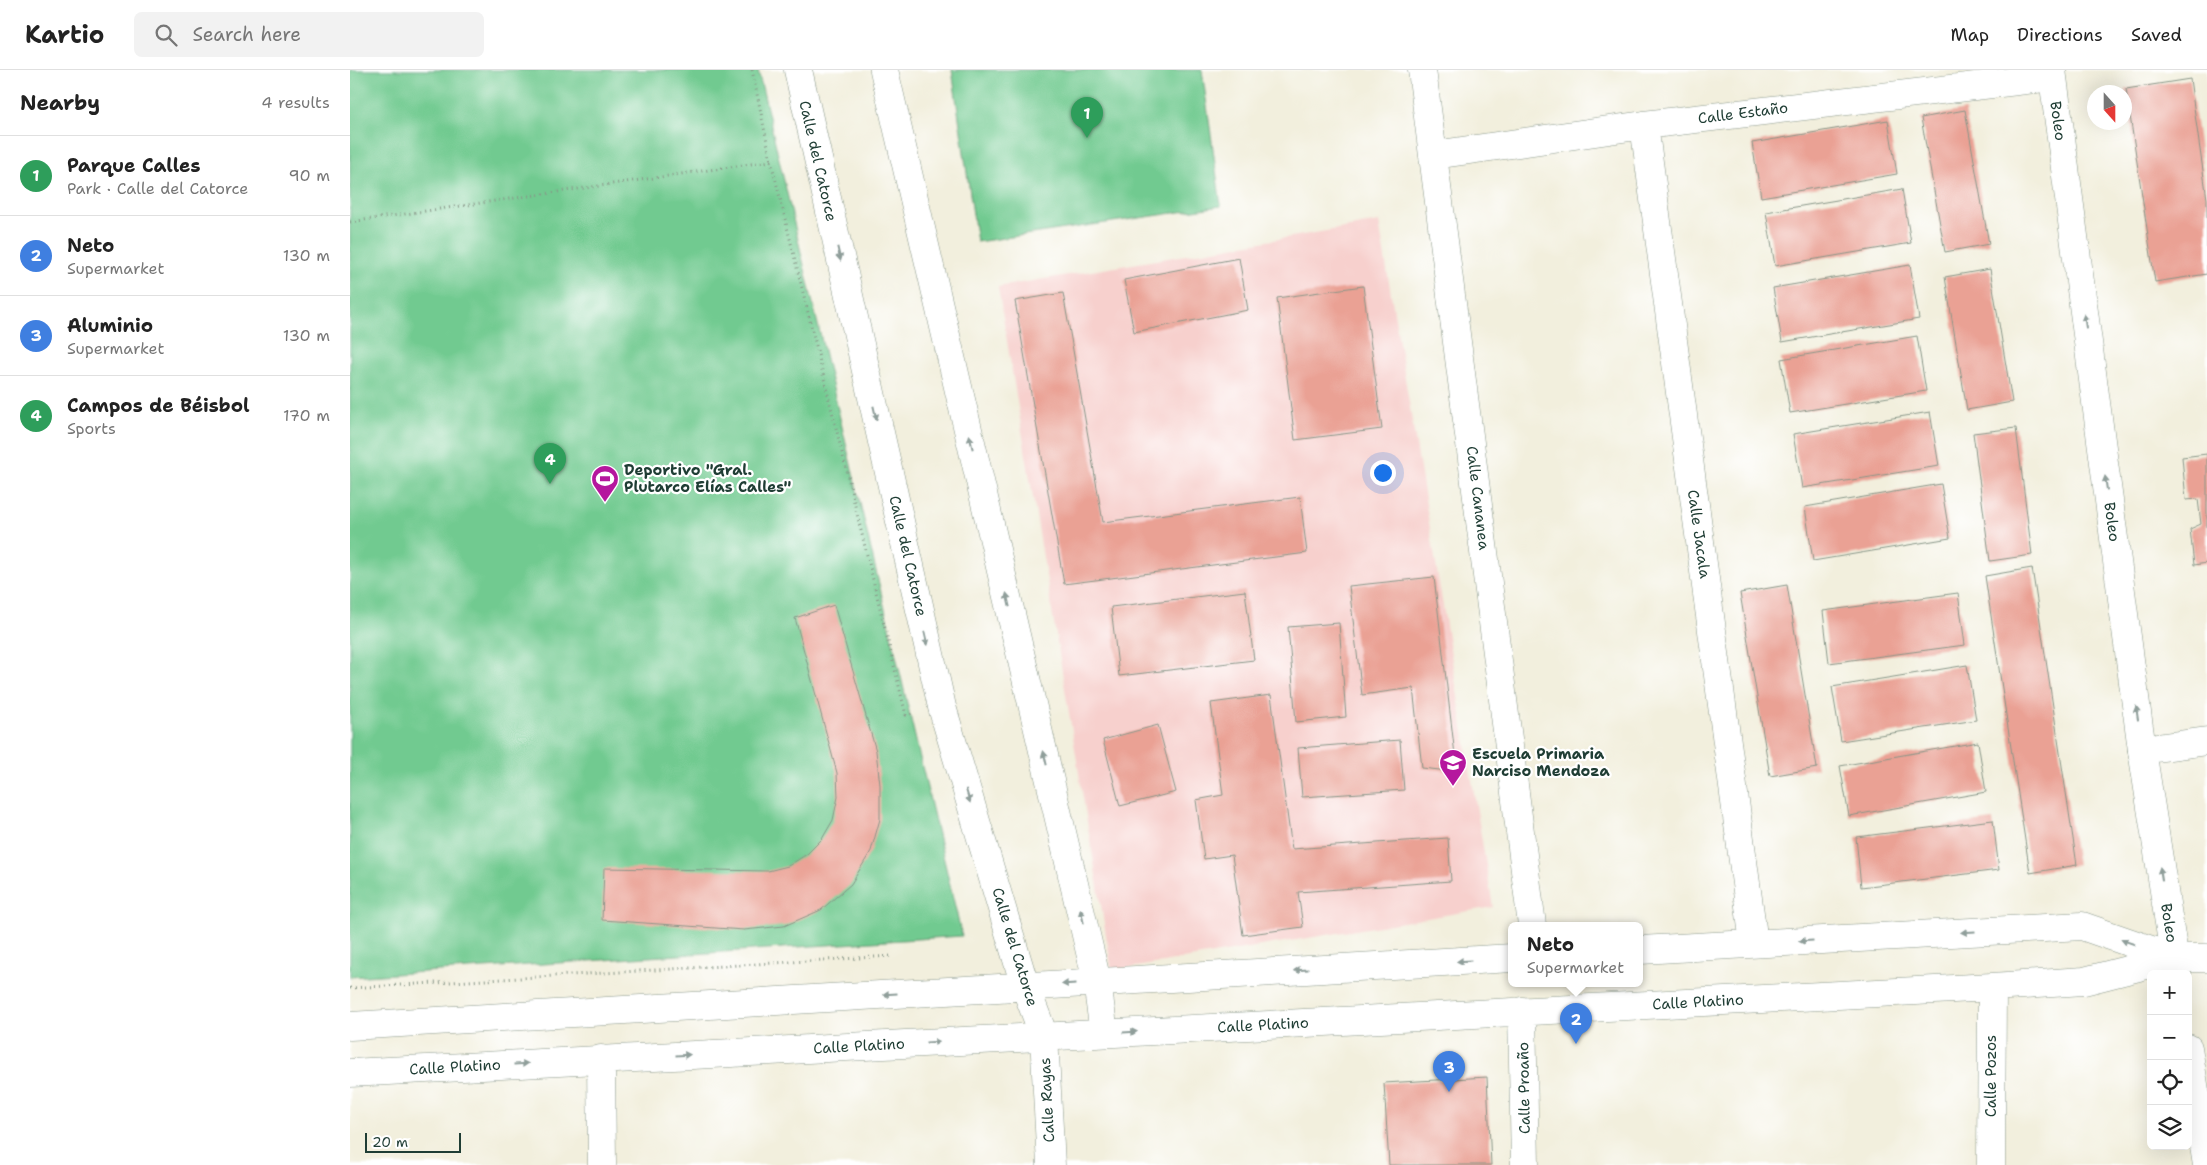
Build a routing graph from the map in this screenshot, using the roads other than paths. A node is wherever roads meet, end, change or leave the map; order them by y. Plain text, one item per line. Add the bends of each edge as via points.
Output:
1 (798, 70) edge
2 (884, 70) edge
3 (1422, 70) edge
4 (2052, 74) edge
5 (1644, 125) junction
6 (1434, 154) junction
7 (2207, 741) edge
8 (2142, 750) junction
9 (1532, 922) edge
10 (1754, 943) junction
11 (1643, 950) edge
12 (1508, 958) edge
13 (2207, 958) edge
14 (2175, 966) edge
15 (1097, 982) junction
16 (1025, 986) junction
17 (1992, 987) junction
18 (1522, 1011) junction
19 (350, 1026) edge
20 (1104, 1033) junction
21 (1044, 1036) junction
22 (601, 1059) junction
23 (2190, 1060) edge
24 (350, 1073) edge
25 (602, 1165) edge
26 (1051, 1165) edge
27 (1525, 1165) edge
28 (1991, 1165) edge
29 (2206, 1165) edge

1 -> 16 street, Calle del Catorce via 942,707
15 -> 2 street
3 - 6 street, Calle Cananea
4 - 5 street, Calle Estaño
8 -> 4 street, Boleo
5 - 6 street, Calle Estaño
5 - 10 street, Calle Jacala
6 - 9 street, Calle Cananea
7 - 8 street
14 -> 8 street, Boleo
10 - 11 street, Calle Platino
14 -> 10 street, Calle Platino via 2082,926
12 -> 15 street
13 - 14 street, Calle Platino
14 - 17 street, Calle Platino via 2084,981
15 -> 16 street
15 - 20 street
16 -> 19 street
16 - 21 street, Calle del Catorce
17 - 18 street, Calle Platino
17 - 28 street, Calle Pozos
20 -> 18 street, Calle Platino
18 - 27 street, Calle Proaño
20 - 21 street, Calle Platino
22 -> 21 street, Calle Platino
21 - 26 street, Calle Rayas
24 -> 22 street, Calle Platino
22 - 25 street
23 - 29 street

